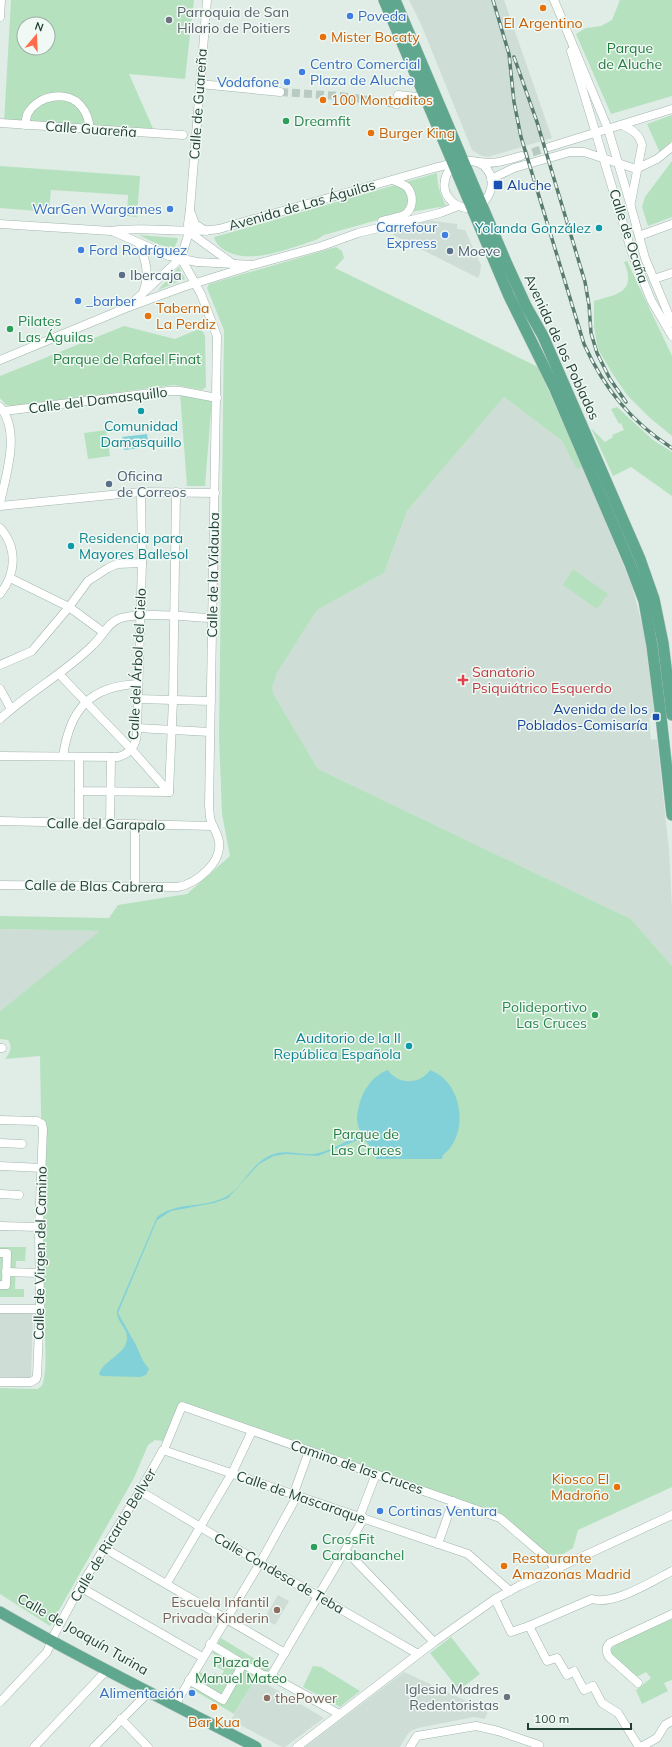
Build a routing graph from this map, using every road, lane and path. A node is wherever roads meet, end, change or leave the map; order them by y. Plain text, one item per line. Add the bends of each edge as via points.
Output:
1 (1, 0) edge
2 (206, 0) edge
3 (384, 0) edge
4 (395, 0) edge
5 (554, 0) edge
6 (0, 17) edge
7 (564, 25) junction
8 (200, 84) junction
9 (280, 92) tunnel mouth
10 (398, 94) tunnel mouth
11 (417, 97) dead end
12 (672, 109) edge
13 (0, 123) edge
14 (25, 125) junction
15 (622, 125) junction
16 (90, 129) junction
17 (608, 129) junction
18 (596, 133) junction
19 (183, 135) dead end
20 (549, 147) tunnel mouth
21 (672, 147) edge
22 (521, 156) tunnel mouth
23 (605, 160) junction
24 (476, 161) junction
25 (459, 162) junction
26 (619, 164) junction
27 (636, 169) junction
28 (491, 179) junction
29 (393, 180) junction
30 (630, 203) junction
31 (468, 206) junction
32 (190, 209) junction
33 (0, 224) edge
34 (672, 224) edge
35 (111, 231) junction
36 (209, 231) junction
37 (188, 232) junction
38 (639, 236) junction
39 (344, 238) junction
40 (139, 244) junction
41 (207, 245) junction
42 (181, 258) junction
43 (234, 265) junction
44 (254, 265) junction
45 (672, 273) edge
46 (654, 279) junction
47 (195, 284) junction
48 (142, 295) junction
49 (126, 308) junction
50 (671, 318) edge
51 (672, 336) edge
52 (0, 360) edge
53 (217, 398) junction
54 (2, 409) edge
55 (2, 480) edge
56 (141, 492) junction
57 (176, 492) junction
58 (215, 493) junction
59 (0, 503) edge
60 (0, 506) edge
61 (0, 528) edge
62 (142, 563) junction
63 (10, 578) junction
64 (0, 594) edge
65 (69, 607) junction
66 (140, 616) junction
67 (174, 617) junction
68 (213, 618) junction
69 (103, 632) junction
70 (0, 665) edge
71 (59, 674) junction
72 (138, 684) junction
73 (0, 689) edge
74 (137, 699) junction
75 (173, 700) junction
76 (211, 701) junction
77 (86, 703) junction
78 (11, 709) junction
79 (672, 715) edge
80 (0, 719) edge
81 (137, 728) junction
82 (171, 729) junction
83 (210, 732) junction
84 (132, 750) junction
85 (0, 756) edge
86 (63, 756) junction
87 (79, 756) junction
88 (111, 757) junction
89 (79, 791) junction
90 (110, 791) junction
91 (169, 792) junction
92 (672, 815) edge
93 (0, 821) edge
94 (79, 823) junction
95 (110, 824) junction
96 (135, 824) junction
97 (213, 826) junction
98 (187, 884) joint
99 (0, 885) edge
100 (135, 887) junction
101 (0, 1120) edge
102 (0, 1143) edge
103 (22, 1144) dead end
104 (0, 1166) edge
105 (42, 1168) junction
106 (0, 1194) edge
107 (20, 1195) dead end
108 (0, 1226) edge
109 (39, 1227) junction
110 (0, 1253) edge
111 (6, 1272) junction
112 (39, 1273) junction
113 (0, 1285) edge
114 (0, 1309) edge
115 (40, 1309) junction
116 (0, 1382) edge
117 (252, 1431) junction
118 (165, 1447) junction
119 (309, 1451) junction
120 (233, 1471) junction
121 (376, 1474) junction
122 (140, 1492) junction
123 (296, 1493) junction
124 (453, 1501) junction
125 (362, 1515) junction
126 (672, 1515) edge
127 (201, 1528) junction
128 (438, 1544) junction
129 (104, 1548) junction
130 (347, 1552) dead end
131 (260, 1563) junction
132 (555, 1569) junction
133 (672, 1571) edge
134 (167, 1583) junction
135 (80, 1587) junction
136 (510, 1591) junction
137 (318, 1597) junction
138 (495, 1599) junction
139 (0, 1604) edge
140 (0, 1612) edge
141 (672, 1614) edge
142 (226, 1618) junction
143 (529, 1626) junction
144 (53, 1638) junction
145 (434, 1642) junction
146 (210, 1644) junction
147 (285, 1653) junction
148 (418, 1654) junction
149 (202, 1657) junction
150 (243, 1664) junction
151 (106, 1671) junction
152 (271, 1676) junction
153 (189, 1680) junction
154 (638, 1683) dead end
155 (150, 1691) junction
156 (0, 1702) edge
157 (175, 1704) junction
158 (338, 1714) junction
159 (122, 1719) junction
160 (672, 1721) edge
161 (34, 1747) edge
162 (94, 1747) edge
163 (148, 1747) edge
164 (256, 1747) edge
165 (297, 1747) edge
166 (410, 1747) edge
167 (538, 1747) edge
168 (640, 1747) edge

1 - 6 street
2 - 8 street, Calle de Guareña
3 - 25 main road, Avenida de los Poblados
4 - 25 main road, Avenida de los Poblados
5 - 7 street
7 - 17 street
7 - 18 street, Calle de Ocaña
8 - 9 street
8 - 32 street, Calle de Guareña
10 - 11 street
12 - 15 street
13 - 14 street, Calle Guareña
14 - 16 street, Calle Guareña
14 - 16 street via 27,114 34,105 44,98 59,96 72,99 81,105 88,116
15 - 17 street
15 - 27 street, Calle de Ocaña via 640,137 642,146
16 - 19 street, Calle Guareña
17 - 18 street
17 - 26 street
18 - 20 street
18 - 23 street, Calle de Ocaña
21 - 27 street via 658,159
22 - 24 street, Avenida de Las Águilas via 497,163
23 - 26 street
23 - 28 street via 584,152 570,152 514,168
23 - 51 street, Calle de Ocaña via 635,260 651,300
24 - 25 street, Avenida de Las Águilas
24 - 28 street via 488,172
25 - 29 street, Avenida de Las Águilas
25 - 31 main road, Avenida de los Poblados
25 - 31 street via 447,172 444,181 445,191 450,200
26 - 27 street
26 - 30 street, Calle de Ocaña
27 - 30 street, Calle de Ocaña
28 - 31 street via 488,197
29 - 36 street, Avenida de Las Águilas
29 - 39 street, Avenida de Las Águilas via 411,193 409,210 403,215 357,229
30 - 38 street, Calle de Ocaña
31 - 39 street, Avenida de Las Águilas
31 - 79 main road, Avenida de los Poblados via 526,306 554,362 640,559 654,599 663,643
31 - 92 main road, Avenida de los Poblados via 584,454 644,601 662,716
32 - 36 street via 195,224
32 - 37 street, Calle de Guareña
33 - 35 street, Avenida de Las Águilas
34 - 38 street
35 - 37 street, Avenida de Las Águilas via 128,229
35 - 40 street, Avenida de Las Águilas
36 - 37 street, Avenida de Las Águilas
36 - 41 street, Avenida de Las Águilas
37 - 41 street
37 - 42 street
38 - 46 street, Calle de Ocaña
39 - 44 street, Avenida de Las Águilas
40 - 42 street, Avenida de Las Águilas
40 - 48 street via 147,268
41 - 43 street
42 - 43 street, Avenida de Las Águilas
42 - 47 street, Calle de la Vidauba
42 - 48 street
43 - 44 street, Avenida de Las Águilas
44 - 47 street
45 - 46 street, Calle de Ocaña
46 - 50 street, Calle de Ocaña
47 - 49 street
47 - 53 street, Calle de la Vidauba via 202,294 217,336
48 - 49 street
49 - 52 street
53 - 54 street, Calle del Damasquillo via 168,391
53 - 58 street, Calle de la Vidauba
54 - 55 street via 12,435
55 - 59 street
56 - 57 street
56 - 60 street
56 - 62 street, Calle del Árbol del Cielo
57 - 58 street
57 - 67 street
58 - 68 street, Calle de la Vidauba
61 - 63 street via 7,536 13,554
62 - 65 street via 118,564 99,573 88,581
62 - 66 street, Calle del Árbol del Cielo
63 - 64 street
63 - 65 street
65 - 69 street
65 - 70 street via 32,651
66 - 67 street
66 - 69 street via 120,618
66 - 72 street, Calle del Árbol del Cielo
67 - 68 street
67 - 75 street
68 - 76 street, Calle de la Vidauba
69 - 71 street via 94,645
71 - 77 street
71 - 78 street
72 - 74 street, Calle del Árbol del Cielo
72 - 77 street via 108,688
73 - 78 street
74 - 75 street
74 - 81 street, Calle del Árbol del Cielo
75 - 76 street
75 - 82 street
76 - 83 street, Calle de la Vidauba
77 - 84 street
77 - 86 street via 79,709 72,722
78 - 80 street
81 - 82 street
81 - 84 street, Calle del Árbol del Cielo
82 - 83 street
82 - 91 street
83 - 97 street, Calle de la Vidauba via 210,815
84 - 88 street, Calle del Árbol del Cielo via 124,756
84 - 91 street
85 - 86 street, Calle del Árbol del Cielo
86 - 87 street, Calle del Árbol del Cielo
87 - 88 street, Calle del Árbol del Cielo
87 - 89 street
88 - 90 street
89 - 90 street
89 - 94 street
90 - 91 street
90 - 95 street
93 - 94 street, Calle del Garapalo
94 - 95 street, Calle del Garapalo
95 - 96 street, Calle del Garapalo
96 - 97 street, Calle del Garapalo
96 - 100 street
97 - 98 street, Calle de la Vidauba via 219,841 218,856 208,869
98 - 100 street, Calle de Blas Cabrera via 170,888
99 - 100 street, Calle de Blas Cabrera
101 - 105 street, Calle de Virgen del Camino via 37,1121 43,1126
102 - 103 street
104 - 105 street
105 - 109 street, Calle de Virgen del Camino
106 - 107 street
108 - 109 street
109 - 112 street, Calle de Virgen del Camino
110 - 111 street via 7,1253
111 - 112 street
111 - 113 street via 6,1285
112 - 115 street, Calle de Virgen del Camino
114 - 115 street
115 - 116 street, Calle de Virgen del Camino via 37,1376 34,1381 28,1383
117 - 118 street, Camino de las Cruces via 182,1406
117 - 119 street, Camino de las Cruces
117 - 120 street, Calle de Mascaraque
118 - 120 street, Calle de Mascaraque
118 - 122 street, Calle de Ricardo Bellver
119 - 121 street, Camino de las Cruces
119 - 123 street, Calle de Mascaraque
120 - 123 street, Calle de Mascaraque
120 - 127 street
121 - 124 street, Camino de las Cruces
121 - 125 street, Calle de Mascaraque
122 - 127 street, Calle Condesa de Teba
122 - 129 street, Calle de Ricardo Bellver
123 - 125 street, Calle de Mascaraque
123 - 131 street
124 - 128 street
124 - 132 street, Camino de las Cruces via 500,1518 549,1560
125 - 128 street, Calle de Mascaraque
125 - 137 street
126 - 132 street
127 - 131 street, Calle Condesa de Teba
127 - 134 street
128 - 136 street, Calle de Mascaraque via 468,1554
129 - 134 street
129 - 135 street, Calle de Ricardo Bellver
130 - 145 street
131 - 137 street, Calle Condesa de Teba
131 - 142 street
132 - 136 street
133 - 143 street via 631,1593 598,1601 592,1599
134 - 142 street
135 - 144 street, Calle de Ricardo Bellver
135 - 149 street
136 - 138 street
137 - 147 street
137 - 148 street, Calle Condesa de Teba
138 - 143 street via 511,1632
138 - 145 street
139 - 144 main road, Calle de Joaquín Turina
140 - 144 main road, Calle de Joaquín Turina
141 - 154 street via 606,1646 609,1657
142 - 146 street
142 - 147 street
143 - 168 street via 547,1661 557,1658 567,1675 574,1671 584,1690 593,1686 602,1703 618,1713
144 - 151 main road, Calle de Joaquín Turina
144 - 155 main road, Calle de Joaquín Turina via 128,1676
144 - 156 street, Calle de Ricardo Bellver via 45,1654
145 - 148 street
146 - 149 street
146 - 150 street
147 - 152 street
148 - 158 street
149 - 153 street
150 - 152 street via 263,1676
150 - 153 street via 223,1700
151 - 155 main road, Calle de Joaquín Turina
151 - 161 street
152 - 158 street
153 - 157 street
155 - 157 main road, Calle de Joaquín Turina
155 - 159 street
157 - 164 main road, Calle de Joaquín Turina
158 - 165 street
159 - 162 street
159 - 163 street
160 - 168 street via 665,1725 657,1738
166 - 167 street via 417,1736 476,1726 498,1731

